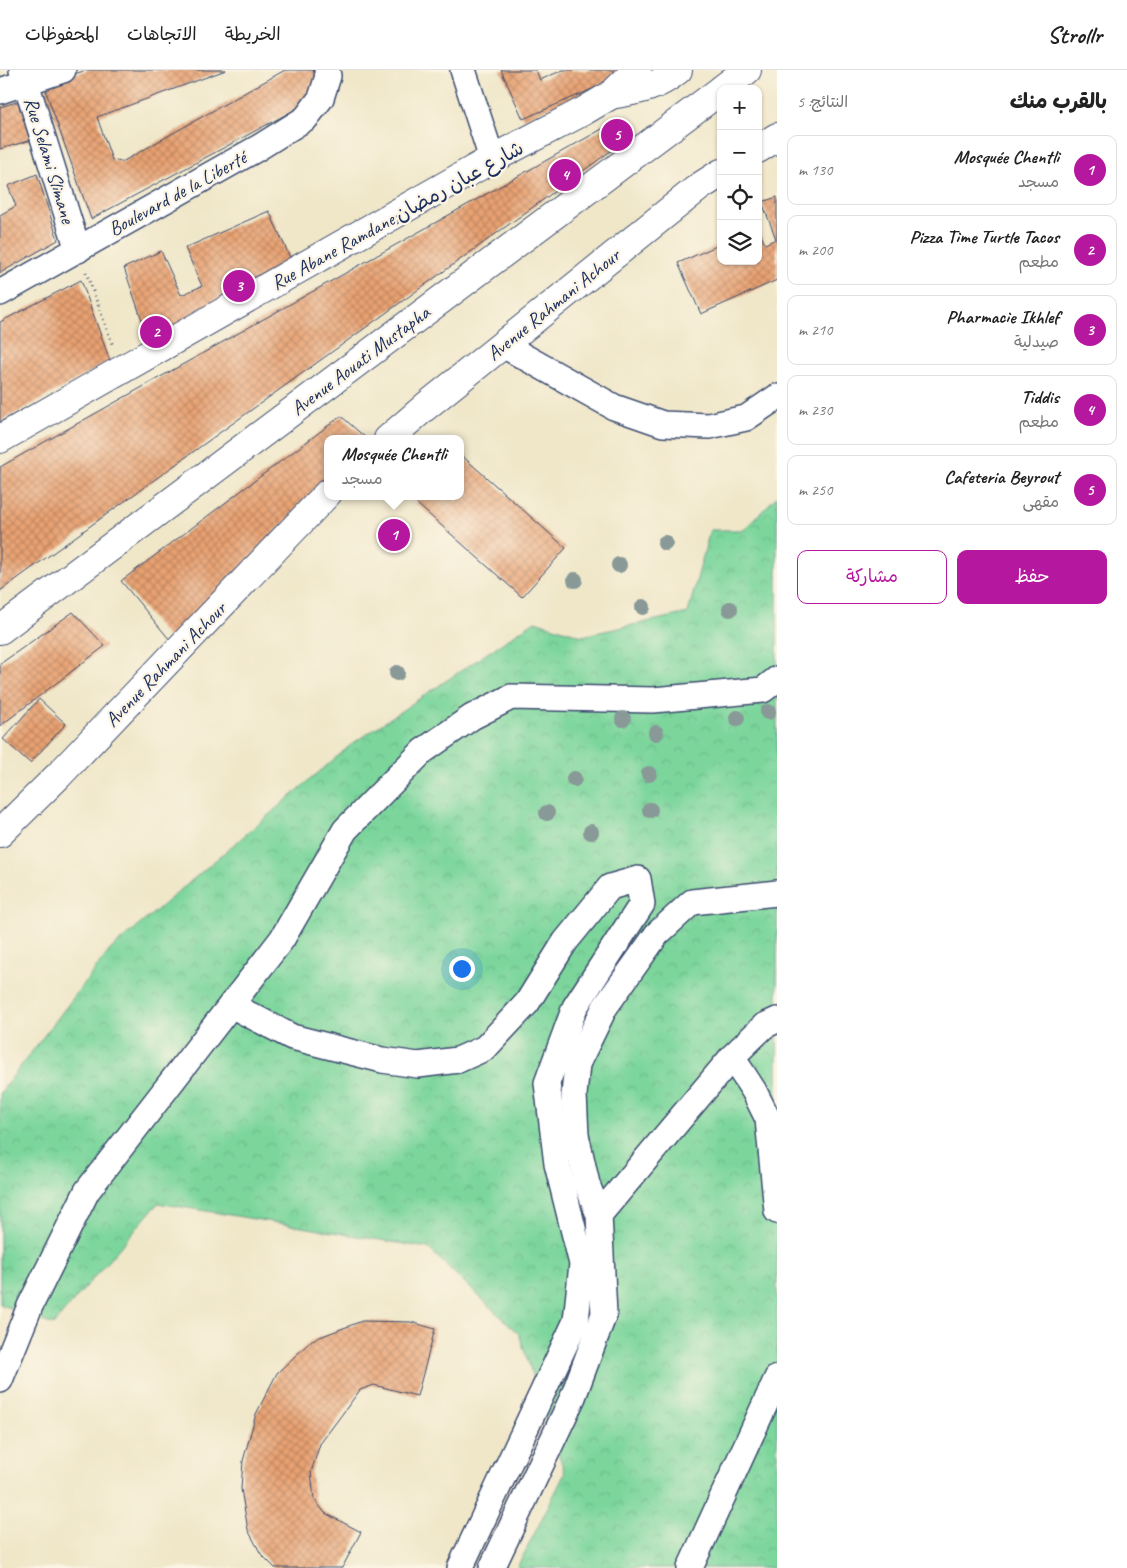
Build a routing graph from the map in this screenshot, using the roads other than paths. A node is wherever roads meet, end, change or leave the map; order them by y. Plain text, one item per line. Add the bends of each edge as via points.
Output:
1 (63, 70) edge
2 (327, 70) edge
3 (464, 70) edge
4 (637, 70) edge
5 (678, 70) edge
6 (748, 70) edge
7 (24, 77) edge
8 (727, 85) edge
9 (0, 91) edge
10 (717, 93) edge
11 (611, 95) junction
12 (777, 137) edge
13 (762, 146) edge
14 (492, 159) junction
15 (718, 175) edge
16 (78, 250) junction
17 (0, 293) edge
18 (503, 345) junction
19 (777, 397) edge
20 (393, 435) edge
21 (0, 439) edge
22 (324, 498) edge
23 (0, 630) edge
24 (777, 679) edge
25 (0, 833) edge
26 (777, 894) edge
27 (231, 1005) junction
28 (777, 1020) edge
29 (732, 1057) junction
30 (777, 1211) edge
31 (598, 1215) junction
32 (777, 1378) edge
33 (0, 1380) edge
34 (460, 1568) edge
35 (492, 1568) edge
36 (690, 1568) edge

1 - 7 street
2 - 16 street, Boulevard de la Liberté via 322,98 306,118
3 - 14 street
4 - 11 street
5 - 11 street via 652,87
6 - 8 street, Avenue Aouati Mustapha
7 - 9 street
7 - 16 street, Rue Selami Slimane
10 - 23 street, Avenue Aouati Mustapha
11 - 14 street, Rue Abane Ramdane;شارع عبان رمضان
12 - 13 street
14 - 21 street, Rue Abane Ramdane;شارع عبان رمضان
15 - 18 street, Avenue Rahmani Achour
16 - 17 street, Boulevard de la Liberté
18 - 19 street via 614,407 663,424 709,426 746,418
18 - 20 street, Avenue Rahmani Achour
22 - 25 street, Avenue Rahmani Achour
24 - 27 street via 763,690 653,700 511,697 472,717 423,751 345,830 282,939
26 - 31 street via 692,902 657,934 605,1007 576,1064 574,1095 576,1135
27 - 33 street via 87,1191 30,1306
27 - 34 street via 292,1037 382,1060 418,1065 458,1060 485,1048 527,1003 565,942 610,887 638,879 642,904 575,1007 547,1083 557,1164 582,1264 576,1321
28 - 29 street via 764,1026
29 - 30 street via 768,1120
29 - 31 street
31 - 35 street via 604,1314 573,1397
32 - 36 street

